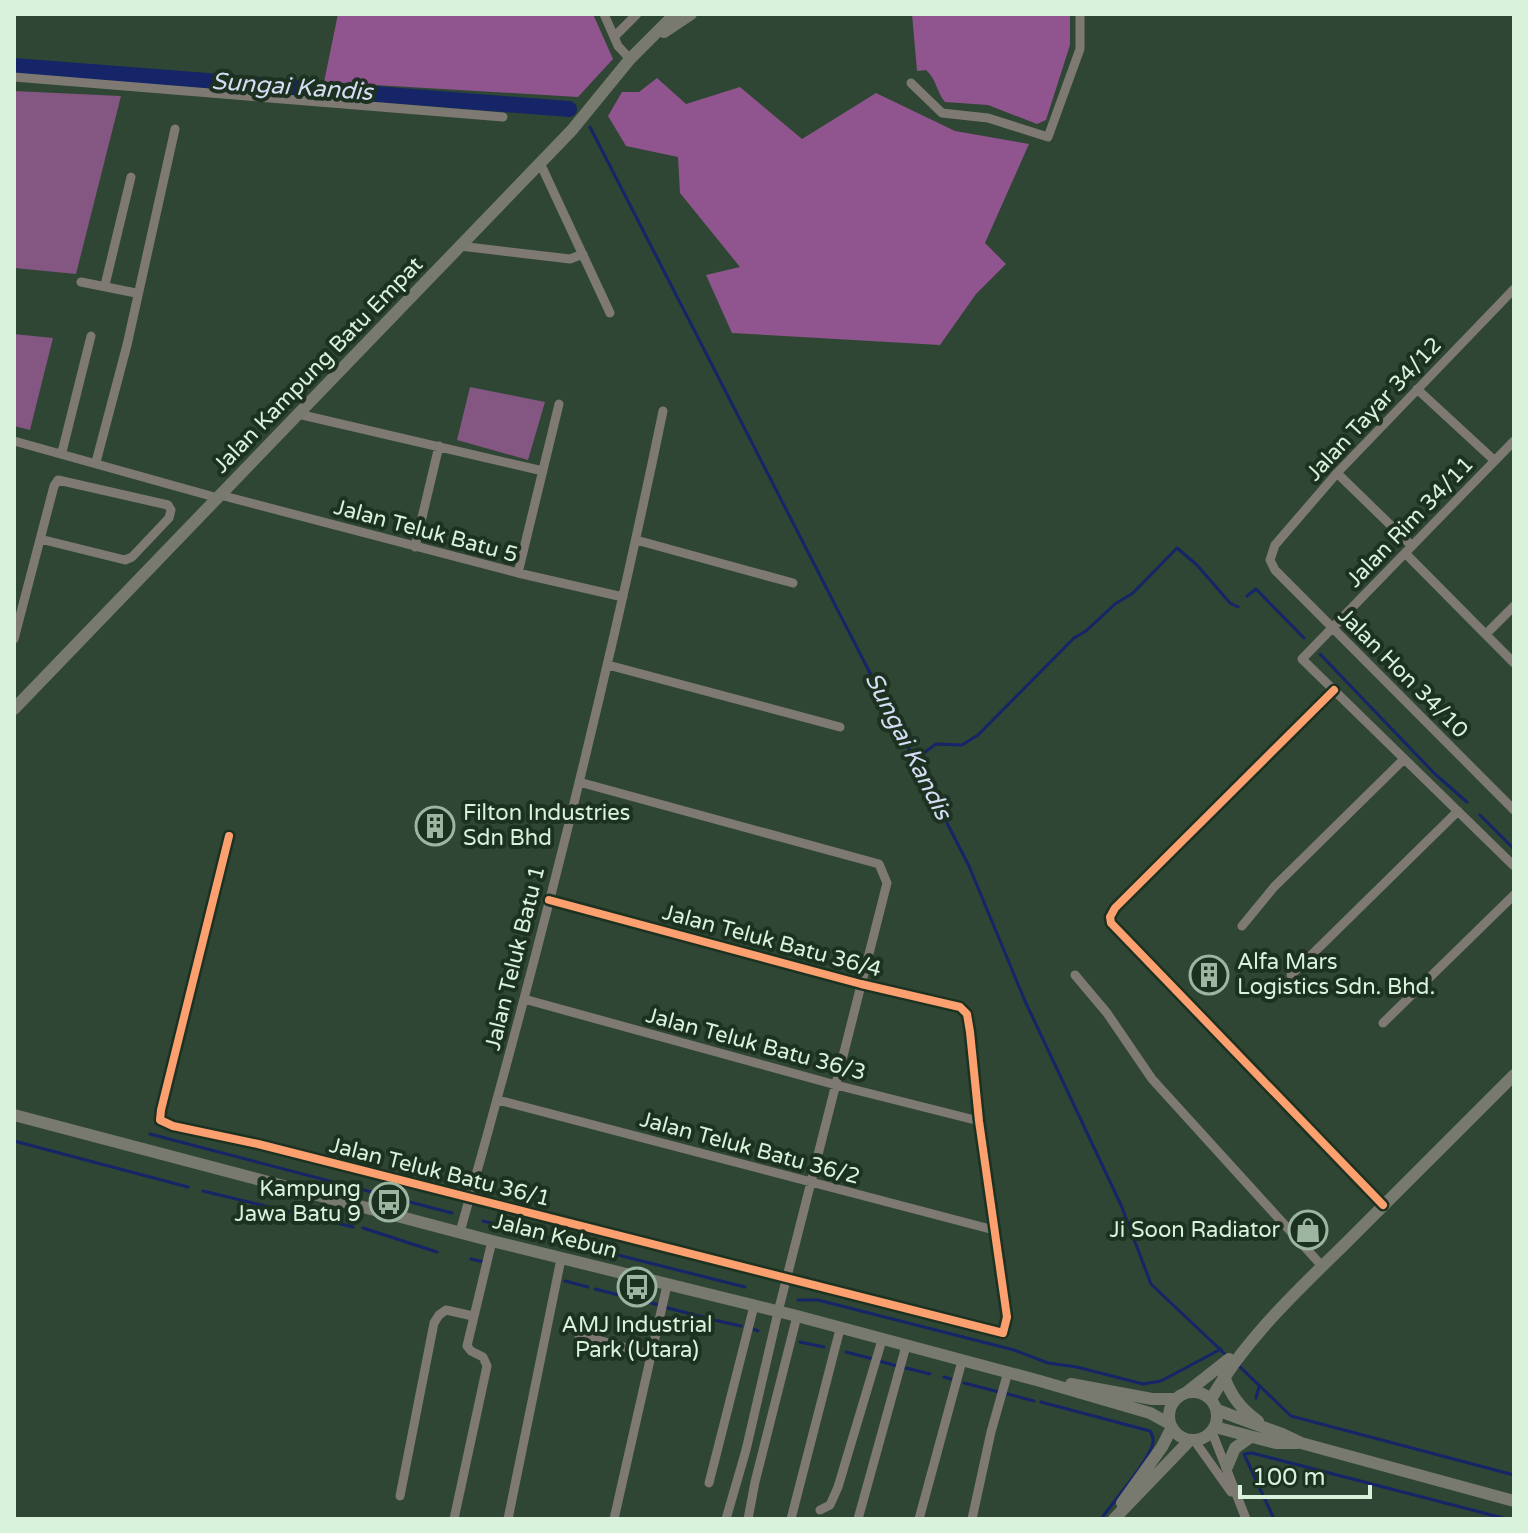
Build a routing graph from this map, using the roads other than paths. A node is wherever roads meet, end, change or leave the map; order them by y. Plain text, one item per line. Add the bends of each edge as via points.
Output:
1 (604, 14) edge
2 (637, 14) edge
3 (675, 14) edge
4 (691, 14) edge
5 (1080, 14) edge
6 (614, 37) junction
7 (645, 43) junction
8 (630, 59) junction
9 (14, 77) edge
10 (911, 83) dead end
11 (503, 117) dead end
12 (175, 129) dead end
13 (540, 163) junction
14 (131, 177) dead end
15 (460, 246) junction
16 (583, 254) junction
17 (81, 282) dead end
18 (105, 285) junction
19 (1514, 289) edge
20 (136, 293) junction
21 (610, 313) dead end
22 (91, 336) dead end
23 (1417, 389) junction
24 (559, 404) dead end
25 (663, 411) dead end
26 (298, 414) junction
27 (14, 441) edge
28 (1514, 441) edge
29 (439, 446) junction
30 (62, 452) junction
31 (1495, 461) junction
32 (96, 462) junction
33 (543, 471) junction
34 (1337, 473) junction
35 (219, 496) junction
36 (40, 539) junction
37 (636, 540) junction
38 (415, 547) junction
39 (1409, 550) junction
40 (1270, 560) joint
41 (518, 573) junction
42 (793, 583) dead end
43 (623, 597) junction
44 (1514, 606) edge
45 (1333, 628) junction
46 (1486, 634) junction
47 (14, 639) edge
48 (1514, 663) edge
49 (608, 665) junction
50 (1334, 690) junction
51 (14, 709) edge
52 (840, 727) dead end
53 (1404, 759) junction
54 (579, 782) junction
55 (1514, 810) edge
56 (1458, 811) junction
57 (229, 836) dead end
58 (1514, 866) edge
59 (1514, 895) edge
60 (549, 900) junction
61 (1242, 926) dead end
62 (1075, 975) dead end
63 (1291, 975) dead end
64 (861, 984) junction
65 (524, 999) junction
66 (1383, 1023) dead end
67 (1514, 1075) edge
68 (836, 1085) junction
69 (498, 1100) junction
70 (14, 1115) edge
71 (979, 1121) junction
72 (811, 1183) junction
73 (469, 1198) junction
74 (1383, 1205) junction
75 (994, 1230) junction
76 (460, 1232) junction
77 (492, 1241) junction
78 (561, 1259) junction
79 (1322, 1266) junction
80 (787, 1278) junction
81 (667, 1285) junction
82 (754, 1306) junction
83 (778, 1312) junction
84 (473, 1316) junction
85 (797, 1316) junction
86 (840, 1329) junction
87 (579, 1335) dead end
88 (1256, 1336) junction
89 (882, 1340) junction
90 (906, 1346) junction
91 (650, 1354) junction
92 (962, 1361) junction
93 (1008, 1372) junction
94 (1224, 1376) junction
95 (1040, 1381) junction
96 (1182, 1395) junction
97 (1214, 1405) junction
98 (1171, 1426) junction
99 (1213, 1430) junction
100 (1282, 1434) junction
101 (1249, 1438) junction
102 (1192, 1440) junction
103 (1301, 1443) junction
104 (1227, 1467) junction
105 (709, 1483) dead end
106 (400, 1496) dead end
107 (1514, 1501) edge
108 (1241, 1509) junction
109 (820, 1510) dead end
110 (454, 1519) edge
111 (508, 1519) edge
112 (614, 1519) edge
113 (726, 1519) edge
114 (748, 1519) edge
115 (791, 1519) edge
116 (858, 1519) edge
117 (919, 1519) edge
118 (972, 1519) edge
119 (1113, 1519) edge
120 (1246, 1519) edge

1 - 6 street
2 - 6 street
3 - 7 main road, Jalan Kampung Batu Empat
4 - 7 main road, Jalan Kampung Batu Empat
5 - 10 street via 1080,49 1048,137 988,118 942,113
6 - 8 street
7 - 8 main road, Jalan Kampung Batu Empat
8 - 13 main road, Jalan Kampung Batu Empat
9 - 11 street
12 - 20 street
13 - 15 main road, Jalan Kampung Batu Empat
13 - 16 street
14 - 18 street
15 - 16 street via 570,259
15 - 26 main road, Jalan Kampung Batu Empat
16 - 21 street
17 - 18 street
18 - 20 street
19 - 23 street, Jalan Tayar 34/12
20 - 32 street
22 - 30 street
23 - 31 street
23 - 34 street, Jalan Tayar 34/12
24 - 33 street
25 - 37 street, Jalan Teluk Batu 1
26 - 29 street
26 - 35 main road, Jalan Kampung Batu Empat
27 - 30 street, Jalan Teluk Batu 5
28 - 31 street, Jalan Rim 34/11
29 - 33 street
29 - 38 street
30 - 32 street, Jalan Teluk Batu 5
31 - 39 street, Jalan Rim 34/11
32 - 35 street, Jalan Teluk Batu 5
33 - 41 street
34 - 39 street
34 - 40 street, Jalan Tayar 34/12 via 1275,545
35 - 38 street, Jalan Teluk Batu 5
35 - 51 main road, Jalan Kampung Batu Empat
36 - 36 street via 58,480 168,505 171,510 125,560
36 - 47 street
37 - 42 street
37 - 43 street, Jalan Teluk Batu 1
38 - 41 street, Jalan Teluk Batu 5
39 - 45 street, Jalan Rim 34/11
39 - 46 street
40 - 45 street, Jalan Hon 34/10
41 - 43 street, Jalan Teluk Batu 5
43 - 49 street, Jalan Teluk Batu 1
44 - 46 street
45 - 50 street, Jalan Rim 34/11 via 1302,659
45 - 55 street, Jalan Hon 34/10
46 - 48 street
49 - 52 street
49 - 54 street, Jalan Teluk Batu 1
50 - 53 street
50 - 74 street via 1110,917
53 - 56 street
53 - 61 street via 1274,887
54 - 60 street, Jalan Teluk Batu 1
54 - 64 street via 879,864 887,883
56 - 58 street
56 - 63 street
57 - 73 street, Jalan Teluk Batu 36/1 via 160,1120
59 - 66 street
60 - 64 street, Jalan Teluk Batu 36/4
60 - 65 street, Jalan Teluk Batu 1
62 - 79 street via 1152,1079
64 - 68 street
64 - 71 street, Jalan Teluk Batu 36/4 via 960,1007 967,1014
65 - 68 street, Jalan Teluk Batu 36/3
65 - 69 street, Jalan Teluk Batu 1
67 - 74 main road
68 - 71 street, Jalan Teluk Batu 36/3
68 - 72 street
69 - 72 street, Jalan Teluk Batu 36/2
69 - 73 street, Jalan Teluk Batu 1
70 - 76 main road, Jalan Kebun
71 - 75 street
72 - 75 street, Jalan Teluk Batu 36/2
72 - 80 street
73 - 76 street, Jalan Teluk Batu 1
73 - 80 street, Jalan Teluk Batu 36/1
74 - 79 main road
75 - 80 street, Jalan Teluk Batu 36/1 via 1007,1317 1003,1333
76 - 77 main road, Jalan Kebun
77 - 78 main road, Jalan Kebun
77 - 84 street
78 - 81 main road, Jalan Kebun
78 - 111 street
79 - 88 main road
80 - 83 street
81 - 82 main road, Jalan Kebun
81 - 91 street
82 - 83 main road, Jalan Kebun
82 - 105 street
83 - 85 main road, Jalan Kebun
83 - 113 street
84 - 106 street via 446,1310 434,1323
84 - 110 street via 467,1346 487,1366
85 - 86 main road, Jalan Kebun
85 - 114 street
86 - 89 main road, Jalan Kebun
86 - 115 street
87 - 91 street
88 - 94 main road
88 - 96 main road
89 - 90 main road, Jalan Kebun
89 - 109 street via 838,1487 830,1505
90 - 92 main road, Jalan Kebun
90 - 116 street
91 - 112 street
92 - 93 main road, Jalan Kebun
92 - 117 street
93 - 95 main road, Jalan Kebun
93 - 118 street
94 - 97 main road
94 - 100 main road via 1240,1407
95 - 96 main road, Jalan Kebun via 1152,1399
95 - 98 main road, Jalan Kebun via 1150,1413
96 - 97 main road via 1200,1392
96 - 98 main road via 1169,1415
97 - 99 main road
97 - 100 main road
98 - 102 main road
98 - 119 main road
99 - 101 main road
99 - 102 main road
99 - 104 street
100 - 103 main road
101 - 103 main road
101 - 104 main road via 1235,1448
102 - 108 street
102 - 119 main road
103 - 107 main road
104 - 108 street
108 - 120 street

